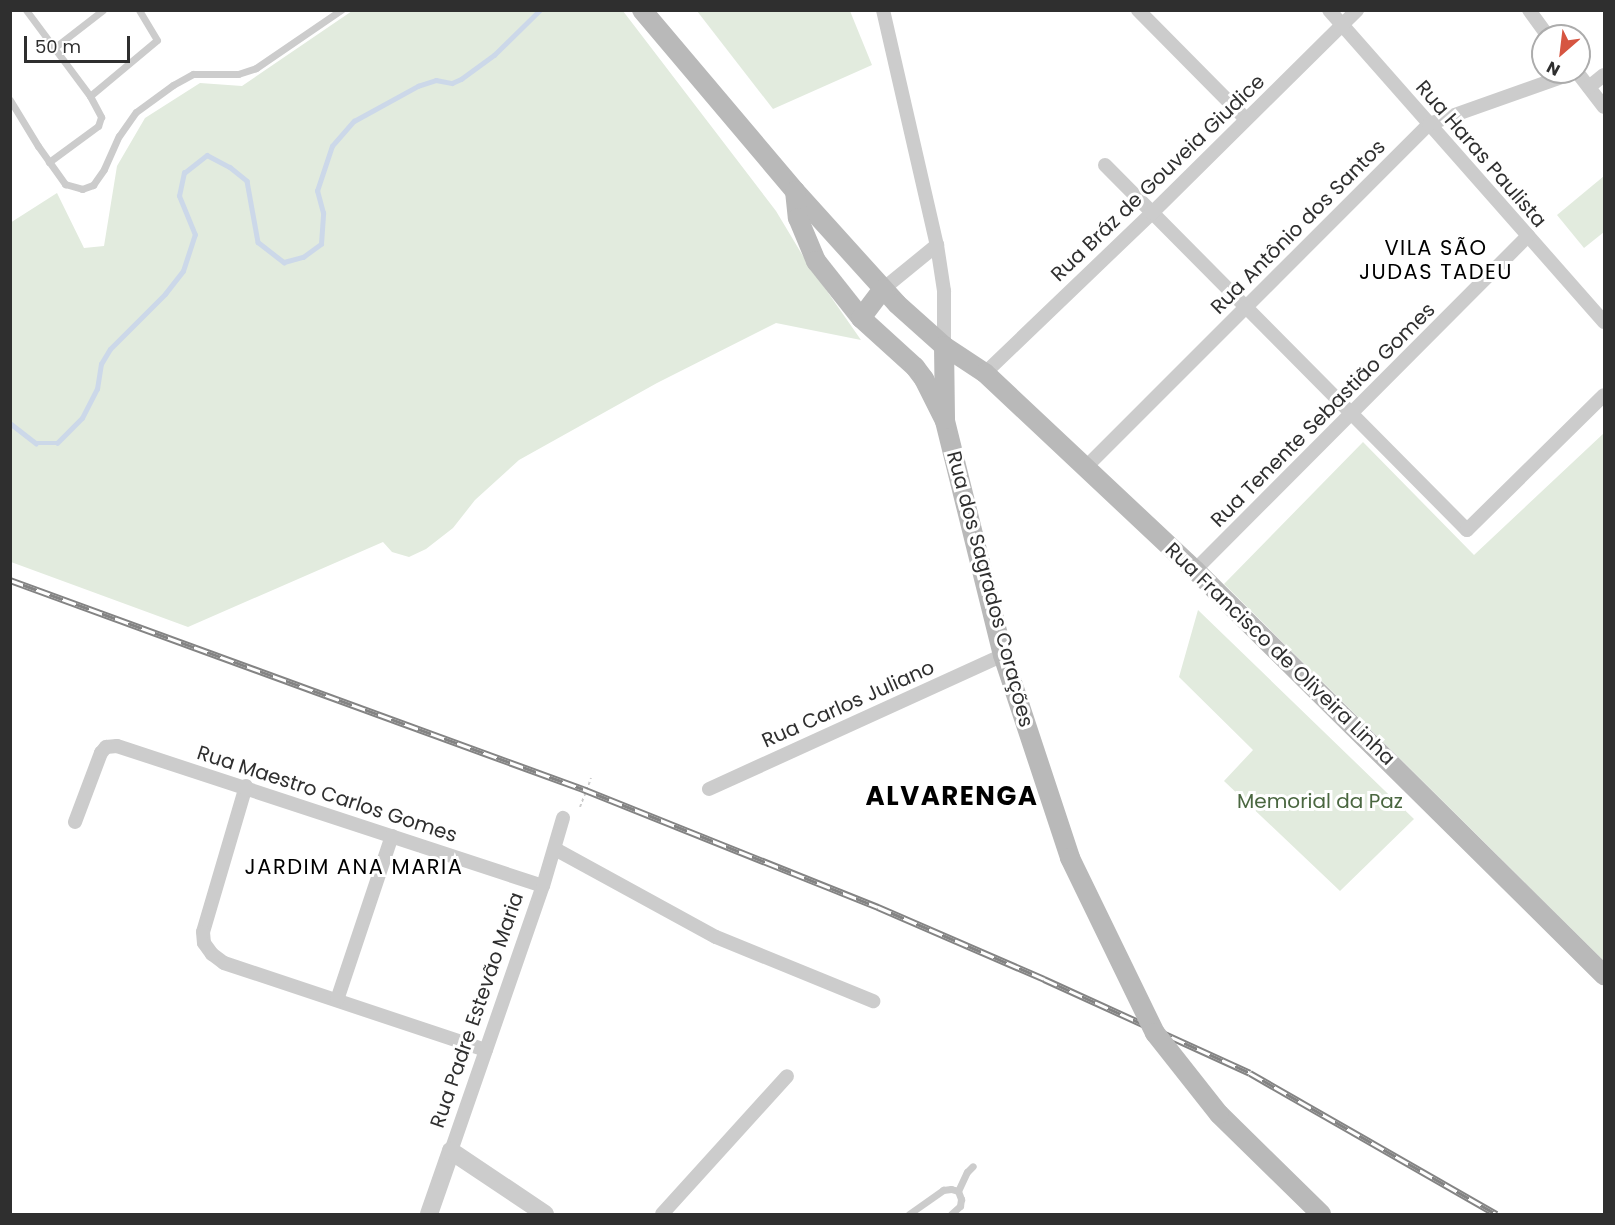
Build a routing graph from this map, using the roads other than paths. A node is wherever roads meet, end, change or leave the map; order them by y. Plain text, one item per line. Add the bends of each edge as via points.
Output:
1 (26, 10) edge
2 (103, 10) edge
3 (139, 10) edge
4 (341, 10) edge
5 (642, 10) edge
6 (883, 10) edge
7 (1138, 10) edge
8 (1329, 10) edge
9 (1357, 10) edge
10 (1528, 10) edge
11 (1341, 24) junction
12 (1539, 24) edge
13 (54, 48) junction
14 (1605, 75) edge
15 (1542, 84) edge
16 (1586, 84) edge
17 (1589, 87) junction
18 (90, 96) junction
19 (10, 100) edge
20 (1605, 107) edge
21 (1246, 119) junction
22 (1429, 124) junction
23 (49, 162) junction
24 (1105, 165) dead end
25 (795, 191) junction
26 (1152, 213) junction
27 (1528, 236) junction
28 (937, 244) junction
29 (883, 289) junction
30 (1245, 306) junction
31 (861, 318) junction
32 (1605, 322) edge
33 (944, 346) junction
34 (985, 373) junction
35 (1605, 395) edge
36 (1351, 416) junction
37 (945, 421) junction
38 (1085, 468) junction
39 (1196, 570) junction
40 (1003, 655) junction
41 (246, 786) junction
42 (709, 789) dead end
43 (563, 818) dead end
44 (75, 822) dead end
45 (392, 836) junction
46 (555, 849) junction
47 (543, 886) junction
48 (1605, 975) edge
49 (337, 1000) junction
50 (873, 1001) dead end
51 (486, 1050) junction
52 (787, 1076) dead end
53 (452, 1151) junction
54 (973, 1166) dead end
55 (958, 1191) junction
56 (429, 1215) edge
57 (544, 1215) edge
58 (662, 1215) edge
59 (909, 1215) edge
60 (951, 1215) edge
61 (1321, 1215) edge

1 - 13 lane
2 - 13 lane
3 - 18 lane via 157,40
4 - 23 lane via 256,68 238,74 193,74 173,85 136,112 93,185 82,189 65,184
5 - 25 main road, Rua Francisco de Oliveira Linha
6 - 28 street
7 - 21 street
8 - 11 street, Rua Haras Paulista
9 - 11 street, Rua Bráz de Gouveia Giudice
10 - 12 street
11 - 21 street, Rua Bráz de Gouveia Giudice
11 - 22 street, Rua Haras Paulista
13 - 18 lane
14 - 17 street
15 - 22 street, Rua Antônio dos Santos
16 - 17 street
17 - 20 street
18 - 23 lane via 101,117 98,126
19 - 23 lane
21 - 26 street, Rua Bráz de Gouveia Giudice
22 - 27 street, Rua Haras Paulista
22 - 30 street, Rua Antônio dos Santos
24 - 26 street
25 - 29 main road, Rua Francisco de Oliveira Linha
25 - 31 main road via 798,218 816,261
26 - 30 street
26 - 34 street, Rua Bráz de Gouveia Giudice
27 - 32 street, Rua Haras Paulista
27 - 36 street, Rua Tenente Sebastião Gomes
28 - 29 street
28 - 33 street via 944,291
29 - 31 main road
29 - 33 main road, Rua Francisco de Oliveira Linha
30 - 36 street
30 - 38 street, Rua Antônio dos Santos
31 - 37 main road via 915,367
33 - 34 main road, Rua Francisco de Oliveira Linha
33 - 37 main road
34 - 38 main road, Rua Francisco de Oliveira Linha
35 - 36 street via 1467,530
36 - 39 street, Rua Tenente Sebastião Gomes
37 - 40 main road, Rua dos Sagrados Corações
38 - 39 main road, Rua Francisco de Oliveira Linha
39 - 48 main road, Rua Francisco de Oliveira Linha
40 - 42 street, Rua Carlos Juliano
40 - 61 main road, Rua dos Sagrados Corações, bridge via 1070,858 1155,1033 1219,1114
41 - 44 street, Rua Maestro Carlos Gomes via 117,746 106,747
41 - 45 street, Rua Maestro Carlos Gomes
41 - 49 street via 203,932 204,943 224,963
43 - 46 street, Rua Padre Estevão Maria
45 - 47 street, Rua Maestro Carlos Gomes
45 - 49 street
46 - 47 street, Rua Padre Estevão Maria
46 - 50 street via 716,937
47 - 51 street, Rua Padre Estevão Maria
49 - 51 street
51 - 53 street, Rua Padre Estevão Maria
52 - 58 street
53 - 56 street, Rua Padre Estevão Maria
53 - 57 street
54 - 55 lane
55 - 59 lane via 942,1190
55 - 60 lane via 960,1206

